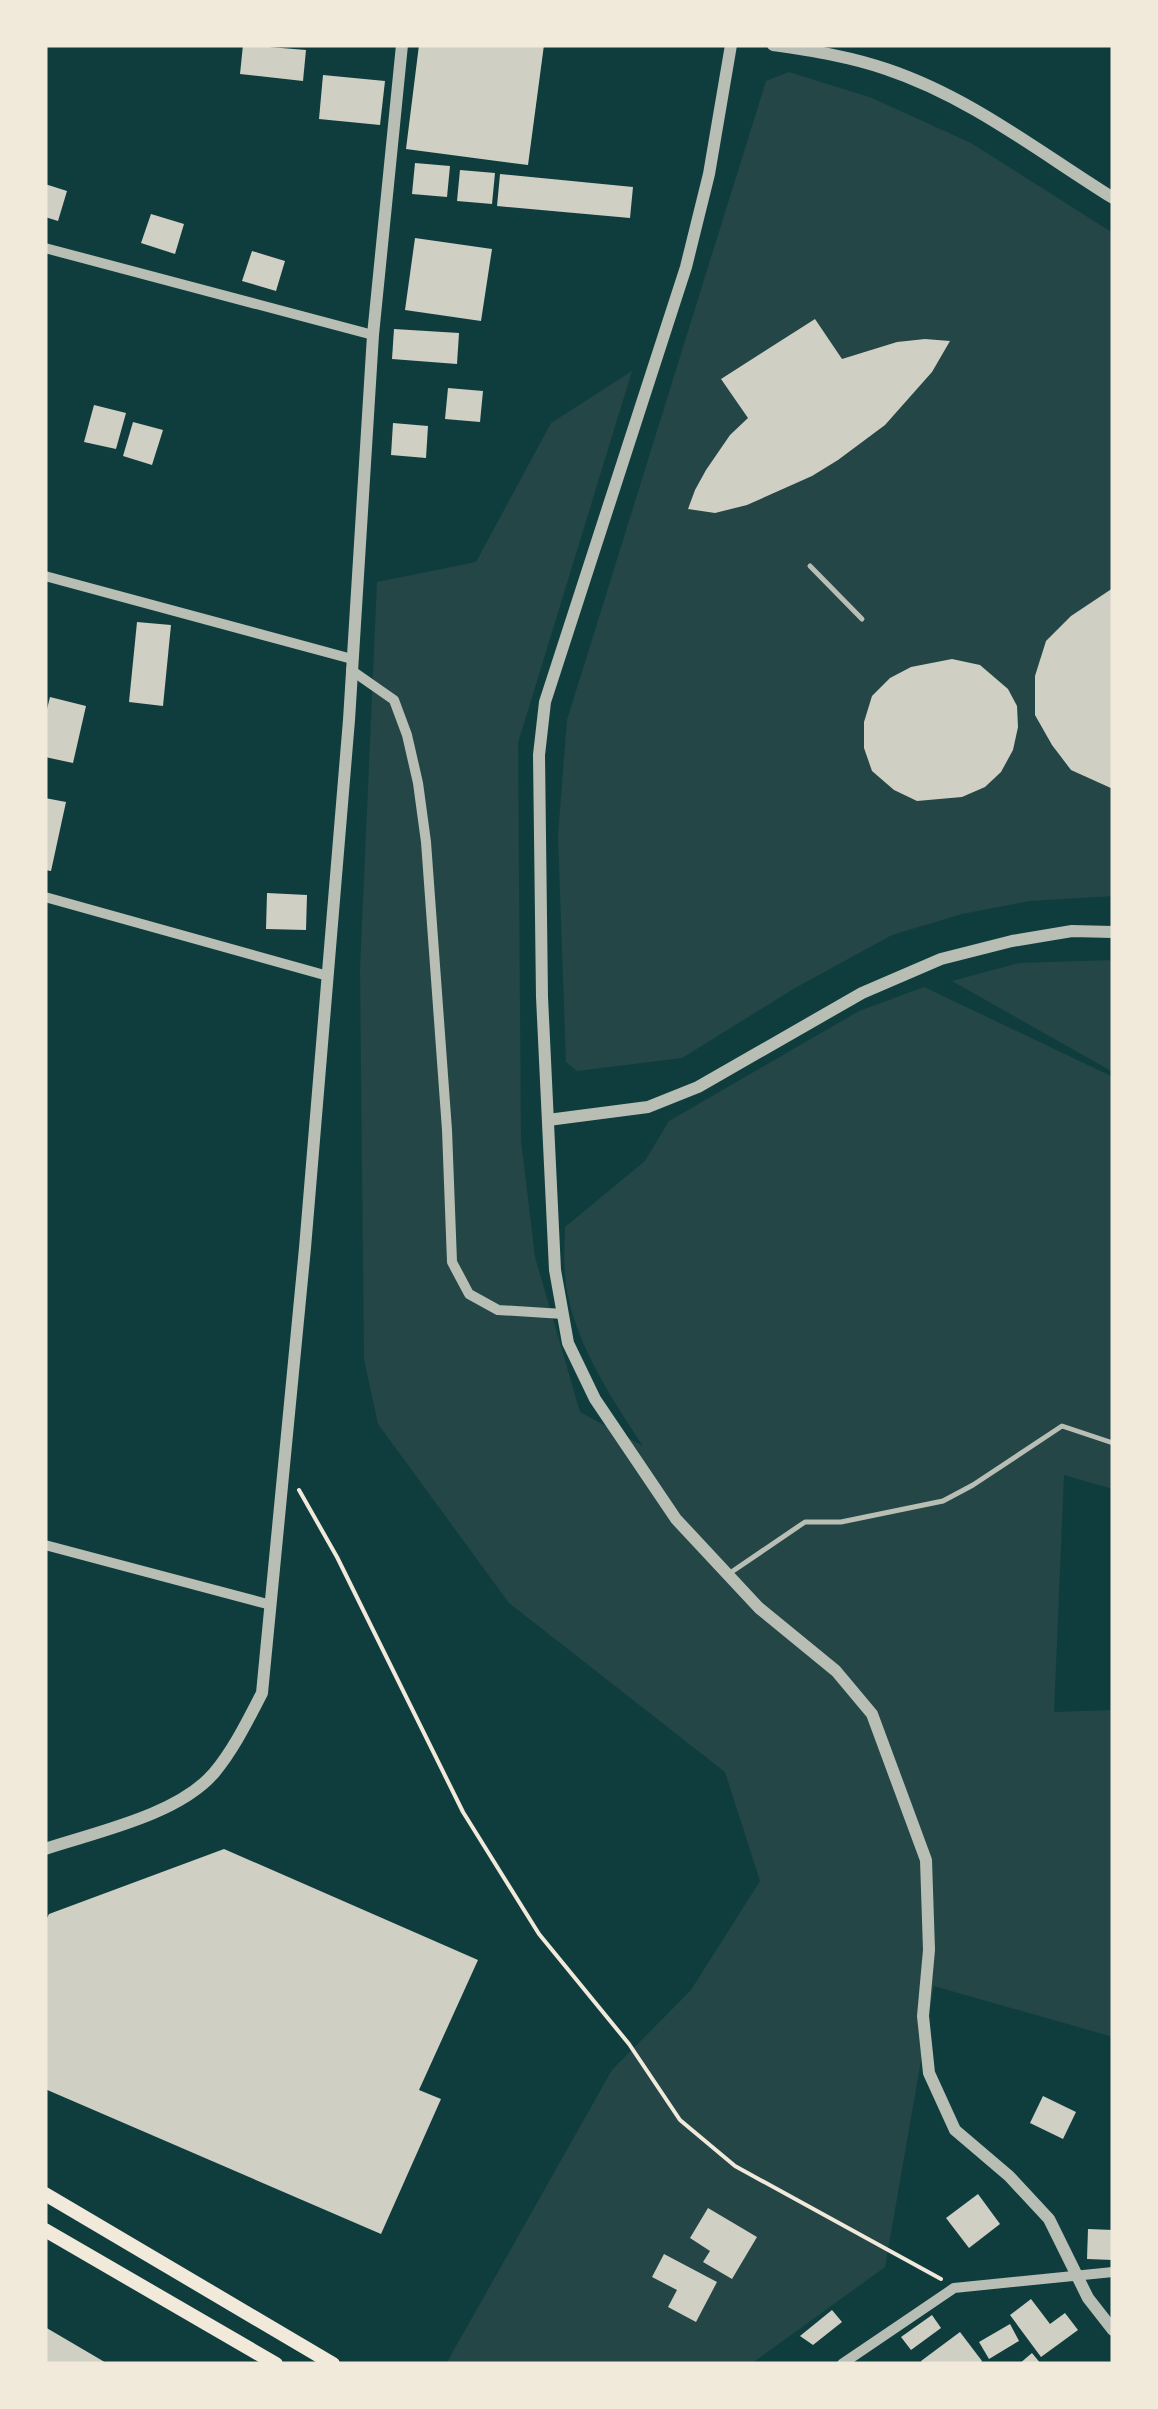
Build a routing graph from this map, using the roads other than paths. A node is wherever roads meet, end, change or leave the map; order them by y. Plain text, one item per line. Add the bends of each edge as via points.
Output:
1 (402, 45) edge
2 (731, 45) edge
3 (773, 45) edge
4 (1113, 198) edge
5 (45, 248) edge
6 (374, 335) junction
7 (810, 566) dead end
8 (45, 576) edge
9 (862, 619) dead end
10 (352, 664) junction
11 (45, 897) edge
12 (1113, 932) edge
13 (328, 976) junction
14 (548, 1120) junction
15 (563, 1314) junction
16 (1113, 1444) edge
17 (45, 1545) edge
18 (728, 1575) junction
19 (270, 1605) junction
20 (45, 1849) edge
21 (45, 2194) edge
22 (45, 2230) edge
23 (1113, 2272) edge
24 (1076, 2274) junction
25 (1113, 2330) edge
26 (276, 2364) edge
27 (333, 2364) edge
28 (842, 2364) edge

1 - 6 street
2 - 14 street via 686,267 546,702 539,828
3 - 4 street via 855,60 918,81 1022,137
5 - 6 street
6 - 10 street
7 - 9 lane
8 - 10 street
10 - 13 street
10 - 15 street via 394,700 418,782 448,1130 452,1262 468,1294 498,1310
11 - 13 street
12 - 14 street via 1072,931 942,959 862,992 698,1087 648,1107
13 - 19 street
14 - 15 street
15 - 18 street via 568,1343 595,1399 676,1519
16 - 18 lane via 1062,1426 943,1500 841,1522 805,1522
17 - 19 street
18 - 24 street via 836,1671 872,1714 926,1860 929,1950 922,2016 929,2073 955,2130 1049,2219
19 - 20 street via 262,1693 212,1776 168,1806
21 - 27 main road
22 - 26 main road
23 - 24 street
24 - 25 street
24 - 28 street via 954,2288

